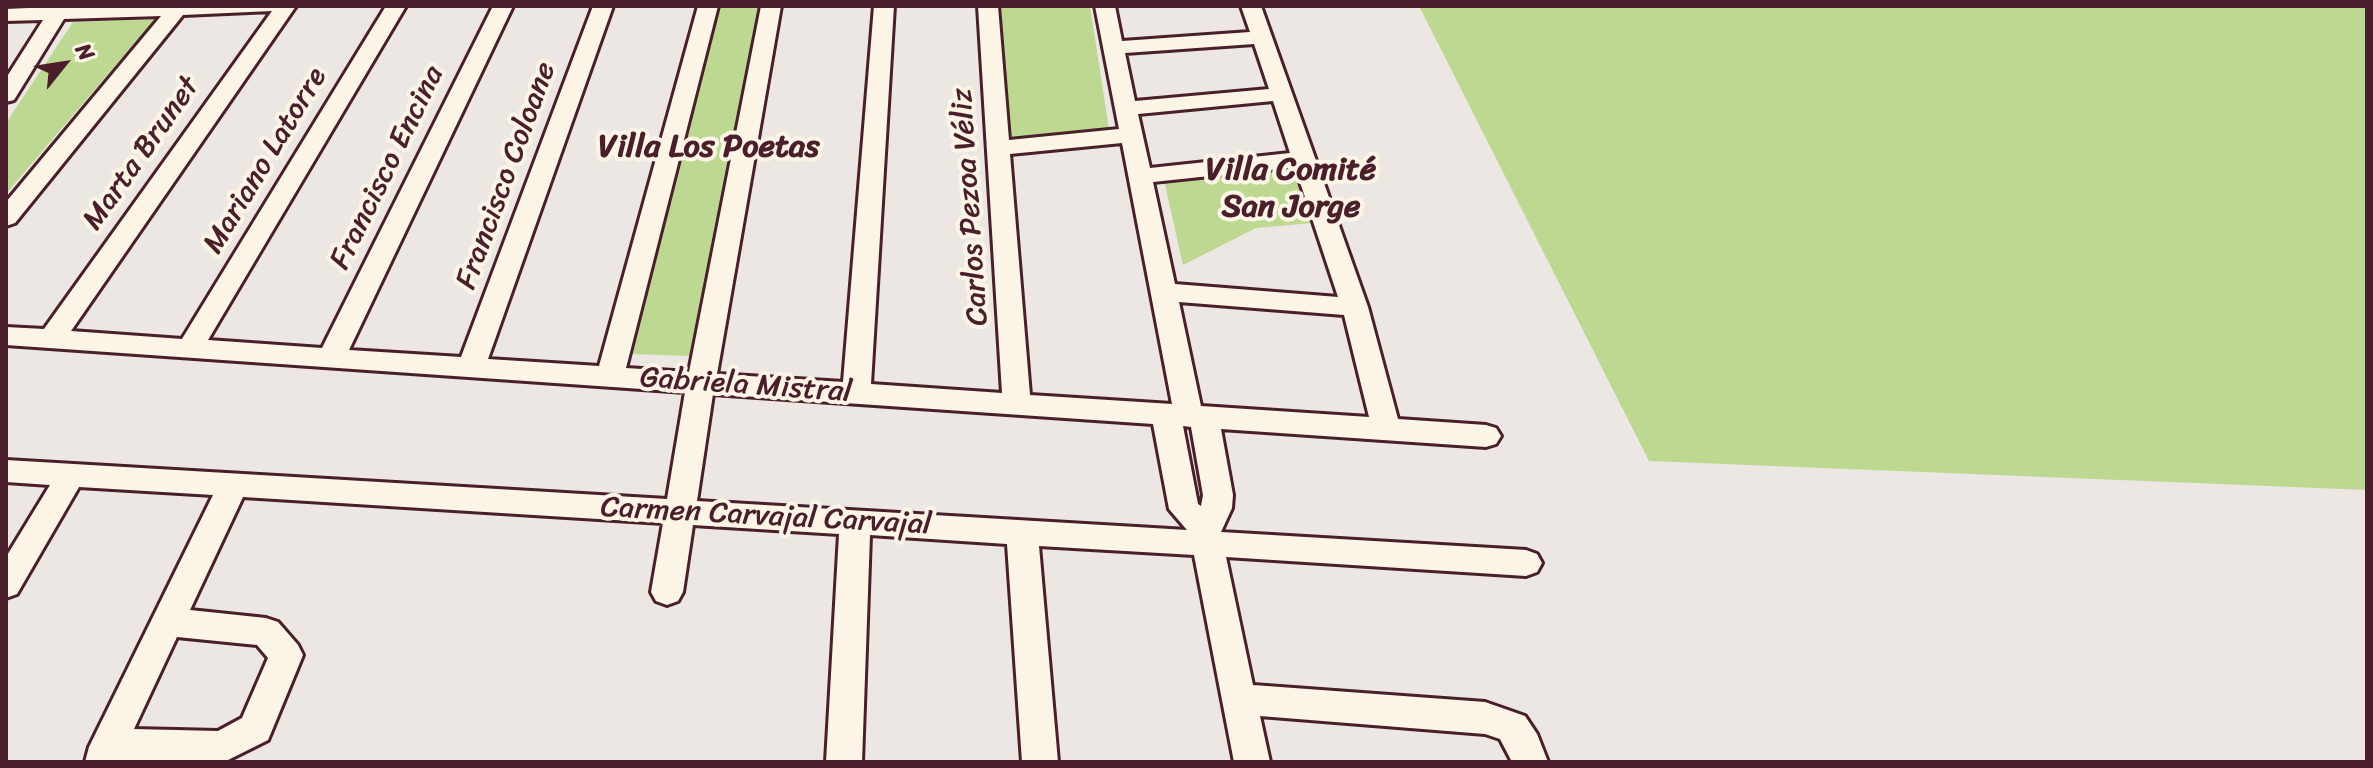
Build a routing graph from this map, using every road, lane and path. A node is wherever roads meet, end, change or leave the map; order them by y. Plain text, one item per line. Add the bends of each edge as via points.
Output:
1 (270, 6) edge
2 (286, 6) edge
3 (396, 6) edge
4 (503, 6) edge
5 (603, 6) edge
6 (708, 6) edge
7 (771, 6) edge
8 (884, 6) edge
9 (988, 6) edge
10 (1105, 6) edge
11 (1251, 6) edge
12 (178, 8) junction
13 (60, 9) edge
14 (6, 15) edge
15 (1262, 37) junction
16 (1114, 48) junction
17 (1282, 94) junction
18 (6, 95) edge
19 (1127, 108) junction
20 (1132, 135) junction
21 (999, 148) junction
22 (1304, 159) junction
23 (1141, 176) junction
24 (6, 218) edge
25 (1165, 292) junction
26 (1355, 307) junction
27 (6, 336) edge
28 (51, 339) junction
29 (190, 348) junction
30 (331, 358) junction
31 (471, 367) junction
32 (610, 377) junction
33 (701, 383) junction
34 (856, 393) junction
35 (1017, 404) junction
36 (1186, 416) junction
37 (1386, 429) junction
38 (1486, 436) dead end
39 (6, 471) edge
40 (71, 475) junction
41 (233, 486) junction
42 (681, 511) junction
43 (855, 522) junction
44 (1022, 532) junction
45 (1205, 534) junction
46 (1526, 563) dead end
47 (6, 585) edge
48 (667, 592) dead end
49 (167, 622) junction
50 (1240, 699) junction
51 (104, 753) edge
52 (844, 762) edge
53 (1040, 762) edge
54 (1252, 762) edge
55 (1530, 762) edge

1 - 12 street
2 - 28 street, Marta Brunet
3 - 29 street, Mariano Latorre
4 - 30 street, Francisco Encina
5 - 31 street, Francisco Coloane
6 - 32 street
7 - 33 street
8 - 34 street
9 - 21 street, Carlos Pezoa Véliz
10 - 16 street
11 - 15 street
12 - 13 street
12 - 24 street
13 - 14 street
13 - 18 street
15 - 16 street
15 - 17 street
16 - 19 street
17 - 19 street
17 - 22 street
19 - 20 street
20 - 21 street
20 - 23 street
21 - 35 street, Carlos Pezoa Véliz
22 - 23 street
22 - 26 street
23 - 25 street
25 - 26 street
25 - 36 street
26 - 37 street
27 - 28 street, Gabriela Mistral
28 - 29 street, Gabriela Mistral
29 - 30 street, Gabriela Mistral
30 - 31 street, Gabriela Mistral
31 - 32 street, Gabriela Mistral
32 - 33 street, Gabriela Mistral
33 - 34 street, Gabriela Mistral
33 - 42 street
34 - 35 street, Gabriela Mistral
35 - 36 street, Gabriela Mistral
36 - 37 street, Gabriela Mistral
36 - 45 street via 1184,509
37 - 38 street, Gabriela Mistral
39 - 40 street, Carmen Carvajal Carvajal
40 - 41 street, Carmen Carvajal Carvajal
40 - 47 street
41 - 42 street, Carmen Carvajal Carvajal
41 - 49 street
42 - 43 street, Carmen Carvajal Carvajal
42 - 48 street
43 - 44 street, Carmen Carvajal Carvajal
43 - 52 street
44 - 45 street, Carmen Carvajal Carvajal
44 - 53 street
45 - 46 street, Carmen Carvajal Carvajal
45 - 50 street
49 - 51 street
49 - 51 street via 266,632 286,655 255,729 221,747
50 - 54 street
50 - 55 street via 1485,718 1512,727

